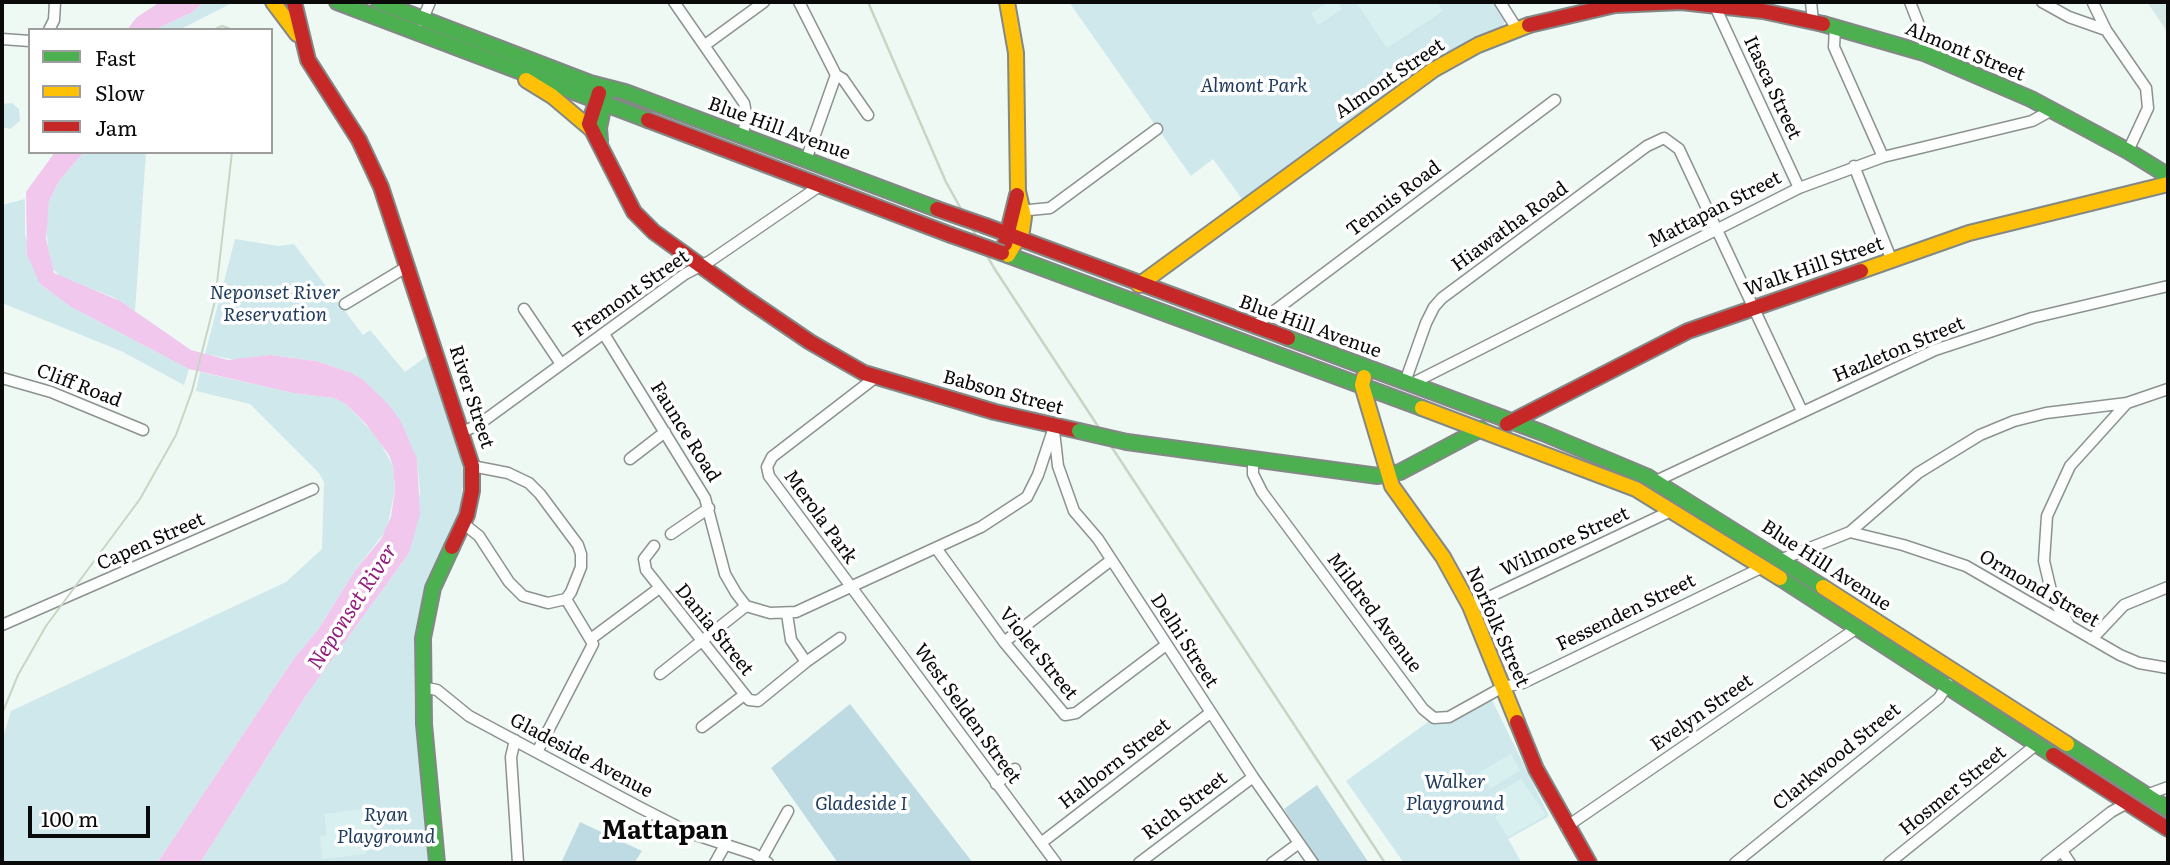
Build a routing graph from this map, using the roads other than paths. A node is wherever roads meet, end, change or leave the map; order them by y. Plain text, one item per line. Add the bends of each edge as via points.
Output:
1 (55, 2) edge
2 (273, 2) edge
3 (294, 2) edge
4 (337, 2) edge
5 (379, 2) edge
6 (429, 2) edge
7 (674, 2) edge
8 (764, 2) edge
9 (799, 2) edge
10 (1007, 2) edge
11 (1500, 2) edge
12 (1811, 2) edge
13 (1910, 2) edge
14 (2042, 2) edge
15 (1614, 3) edge
16 (1714, 3) edge
17 (2092, 3) edge
18 (1813, 22) junction
19 (420, 26) junction
20 (1835, 27) junction
21 (50, 28) edge
22 (1517, 29) junction
23 (2106, 30) junction
24 (2, 40) edge
25 (28, 41) edge
26 (302, 45) junction
27 (705, 45) junction
28 (1924, 53) junction
29 (501, 65) junction
30 (558, 71) junction
31 (836, 75) junction
32 (553, 85) junction
33 (605, 87) junction
34 (1555, 100) dead end
35 (600, 103) junction
36 (2052, 110) junction
37 (869, 115) dead end
38 (1157, 129) dead end
39 (595, 135) junction
40 (742, 136) junction
41 (2128, 151) junction
42 (1883, 157) junction
43 (806, 160) junction
44 (1854, 166) junction
45 (2168, 183) edge
46 (821, 185) junction
47 (1799, 188) junction
48 (1018, 211) junction
49 (1716, 231) junction
50 (1013, 236) junction
51 (1005, 254) junction
52 (1892, 261) junction
53 (701, 265) junction
54 (408, 266) junction
55 (1139, 285) junction
56 (2168, 286) edge
57 (345, 304) dead end
58 (1755, 308) junction
59 (524, 309) dead end
60 (1253, 327) junction
61 (604, 334) junction
62 (561, 364) junction
63 (1367, 368) junction
64 (876, 377) junction
65 (2, 378) edge
66 (1408, 383) junction
67 (1362, 385) junction
68 (2168, 389) edge
69 (2127, 403) junction
70 (1802, 411) junction
71 (1512, 421) junction
72 (1054, 427) junction
73 (143, 430) dead end
74 (1485, 431) junction
75 (462, 432) junction
76 (665, 432) junction
77 (630, 460) dead end
78 (1254, 460) junction
79 (472, 466) junction
80 (1388, 475) junction
81 (1656, 481) junction
82 (313, 489) dead end
83 (709, 508) junction
84 (1674, 510) junction
85 (464, 524) junction
86 (1850, 532) junction
87 (671, 534) dead end
88 (654, 546) dead end
89 (936, 548) junction
90 (1781, 559) junction
91 (1110, 561) junction
92 (1762, 567) junction
93 (848, 586) junction
94 (2168, 587) edge
95 (659, 589) junction
96 (566, 599) junction
97 (746, 606) junction
98 (1470, 606) junction
99 (786, 614) junction
100 (2068, 624) junction
101 (2, 625) edge
102 (1857, 628) junction
103 (592, 638) junction
104 (840, 638) dead end
105 (2092, 639) junction
106 (702, 642) junction
107 (1004, 642) junction
108 (1166, 645) junction
109 (806, 662) junction
110 (2168, 668) edge
111 (1956, 673) junction
112 (660, 674) dead end
113 (1947, 686) junction
114 (422, 687) junction
115 (1503, 687) junction
116 (744, 695) junction
117 (1210, 713) junction
118 (702, 727) dead end
119 (514, 740) junction
120 (2037, 744) junction
121 (537, 752) junction
122 (1015, 769) dead end
123 (1253, 777) junction
124 (996, 783) junction
125 (2168, 787) edge
126 (2145, 794) junction
127 (2128, 803) junction
128 (2168, 809) edge
129 (788, 811) dead end
130 (1566, 827) junction
131 (2168, 829) edge
132 (1299, 843) junction
133 (1041, 844) junction
134 (726, 845) junction
135 (2062, 851) junction
136 (765, 861) edge
137 (437, 863) edge
138 (518, 863) edge
139 (715, 863) edge
140 (1056, 863) edge
141 (1139, 863) edge
142 (1272, 863) edge
143 (1313, 863) edge
144 (1589, 863) edge
145 (1735, 863) edge
146 (1889, 863) edge
147 (2046, 863) edge
148 (2070, 863) edge

1 - 21 street
2 - 26 main road, River Street
3 - 26 main road, River Street
4 - 19 main road, Blue Hill Avenue
5 - 19 main road, Blue Hill Avenue
6 - 19 street
7 - 27 street
8 - 27 street
9 - 31 street
10 - 48 main road via 1016,52
11 - 22 street
12 - 18 street
13 - 28 street via 1924,38
14 - 23 street
15 - 16 main road, Almont Street
15 - 22 main road, Almont Street
16 - 18 main road, Almont Street
16 - 47 street, Itasca Street
17 - 23 street
18 - 20 main road, Almont Street
19 - 29 main road, Blue Hill Avenue
19 - 30 main road, Blue Hill Avenue
20 - 28 main road, Almont Street
20 - 42 street via 1834,47
22 - 55 main road, Almont Street via 1478,45 1412,83
23 - 41 street via 2146,88 2148,108
24 - 25 street
26 - 54 main road, River Street via 372,164
27 - 40 street via 744,103 747,118
28 - 36 main road, Almont Street
29 - 32 main road, Blue Hill Avenue
29 - 39 main road, Blue Hill Avenue via 549,93
30 - 32 main road
30 - 33 main road, Blue Hill Avenue
31 - 37 street
31 - 43 street
32 - 35 main road, Blue Hill Avenue
33 - 35 main road
33 - 40 main road, Blue Hill Avenue
34 - 60 street, Tennis Road
35 - 39 main road
35 - 46 main road, Blue Hill Avenue
36 - 41 main road, Almont Street
36 - 42 street, Mattapan Street via 2032,121
38 - 48 street via 1050,208
39 - 53 main road, Babson Street via 634,212
40 - 43 main road, Blue Hill Avenue
41 - 45 main road, Almont Street via 2162,172
42 - 44 street, Mattapan Street
43 - 50 main road, Blue Hill Avenue, bridge
44 - 47 street, Mattapan Street
44 - 52 street
45 - 52 main road, Walk Hill Street via 2018,219
46 - 51 main road, Blue Hill Avenue, bridge
46 - 53 street, Fremont Street
47 - 49 street, Mattapan Street
48 - 50 main road via 1024,226
49 - 58 street
49 - 66 street, Mattapan Street
49 - 66 street, Hiawatha Road via 1675,143 1657,139 1442,298 1426,323
50 - 51 main road
50 - 55 main road, Blue Hill Avenue
51 - 67 main road, Blue Hill Avenue
52 - 58 main road, Walk Hill Street
53 - 61 street, Fremont Street
53 - 64 main road, Babson Street via 810,342
54 - 57 street
54 - 75 main road, River Street
55 - 60 main road, Blue Hill Avenue
56 - 70 street, Hazleton Street via 1981,334
58 - 70 street
58 - 71 main road, Walk Hill Street via 1688,331
59 - 62 street
60 - 63 main road, Blue Hill Avenue
61 - 62 street, Fremont Street
61 - 76 street, Faunce Road
62 - 75 street, Fremont Street
63 - 66 main road, Blue Hill Avenue
63 - 67 main road
64 - 72 main road, Babson Street
64 - 93 street, Merola Park via 772,457 766,467
65 - 73 street, Cliff Road via 51,392
66 - 71 main road, Blue Hill Avenue
67 - 74 main road, Blue Hill Avenue
67 - 80 main road, Norfolk Street
68 - 69 street, Fessenden Street
69 - 86 street, Fessenden Street via 2046,413 1980,435 1918,473
69 - 100 street via 2070,466 2047,516 2044,561 2053,599
70 - 81 street, Hazleton Street
71 - 74 main road, Walk Hill Street
71 - 81 main road, Blue Hill Avenue
72 - 78 main road, Babson Street, bridge
72 - 89 street via 1027,497 981,527
72 - 91 street, Delhi Street via 1058,466 1074,511
74 - 80 main road
74 - 84 main road, Blue Hill Avenue via 1614,479
75 - 79 main road, River Street
76 - 77 street
76 - 83 street, Faunce Road
78 - 80 main road, Babson Street
78 - 115 street, Mildred Avenue via 1253,474 1262,492 1423,709 1441,719
79 - 85 main road, River Street
79 - 96 street via 501,470 529,483 562,522 581,554 576,582
80 - 98 main road, Norfolk Street
81 - 90 main road, Blue Hill Avenue
82 - 101 street, Capen Street
83 - 87 street
83 - 97 street, Faunce Road via 724,574
84 - 92 main road, Blue Hill Avenue
84 - 98 street, Wilmore Street
85 - 96 street via 476,533 523,596 541,603
85 - 114 main road, River Street via 430,596
86 - 90 street, Fessenden Street
86 - 100 street, Ormond Street via 1966,566
88 - 95 street, Dania Street via 644,562
89 - 93 street
89 - 107 street, Violet Street
90 - 92 street, Fessenden Street
90 - 111 main road, Blue Hill Avenue
91 - 107 street
91 - 108 street, Delhi Street
92 - 102 main road, Blue Hill Avenue
92 - 115 street, Fessenden Street via 1523,683
93 - 99 street
93 - 124 street, West Selden Street
94 - 105 street via 2124,605
95 - 103 street
95 - 106 street, Dania Street
96 - 103 street
97 - 99 street
97 - 106 street
98 - 115 main road, Norfolk Street
99 - 109 street via 792,640
100 - 105 street, Ormond Street
102 - 113 main road, Blue Hill Avenue
102 - 130 street, Evelyn Street
103 - 121 street via 589,655
104 - 109 street
105 - 110 street, Ormond Street via 2139,663
106 - 112 street
106 - 116 street, Dania Street
107 - 108 street, Violet Street via 1060,712 1069,716
108 - 117 street, Delhi Street
109 - 116 street, Dania Street via 758,701
111 - 113 street, Clarkwood Street
111 - 126 main road, Blue Hill Avenue
113 - 120 main road, Blue Hill Avenue
113 - 145 street, Clarkwood Street via 1939,698
114 - 119 street, Gladeside Avenue via 437,690 463,712
114 - 137 main road, River Street
115 - 130 main road, Norfolk Street via 1536,769
116 - 118 street
117 - 123 street, Delhi Street
117 - 133 street, Halborn Street
119 - 121 street, Gladeside Avenue
119 - 138 street via 510,757
120 - 127 main road, Blue Hill Avenue
120 - 146 street, Hosmer Street
121 - 134 street, Gladeside Avenue via 690,833
122 - 124 street
123 - 132 street, Delhi Street
123 - 141 street, Rich Street
124 - 133 street, West Selden Street
125 - 126 street
126 - 127 street
126 - 128 main road, Blue Hill Avenue
127 - 131 main road, Blue Hill Avenue
127 - 135 street
129 - 136 street
130 - 144 main road, Norfolk Street
132 - 142 street
132 - 143 street, Delhi Street
133 - 140 street, West Selden Street
134 - 136 street, Gladeside Avenue
134 - 139 street
135 - 147 street
135 - 148 street

